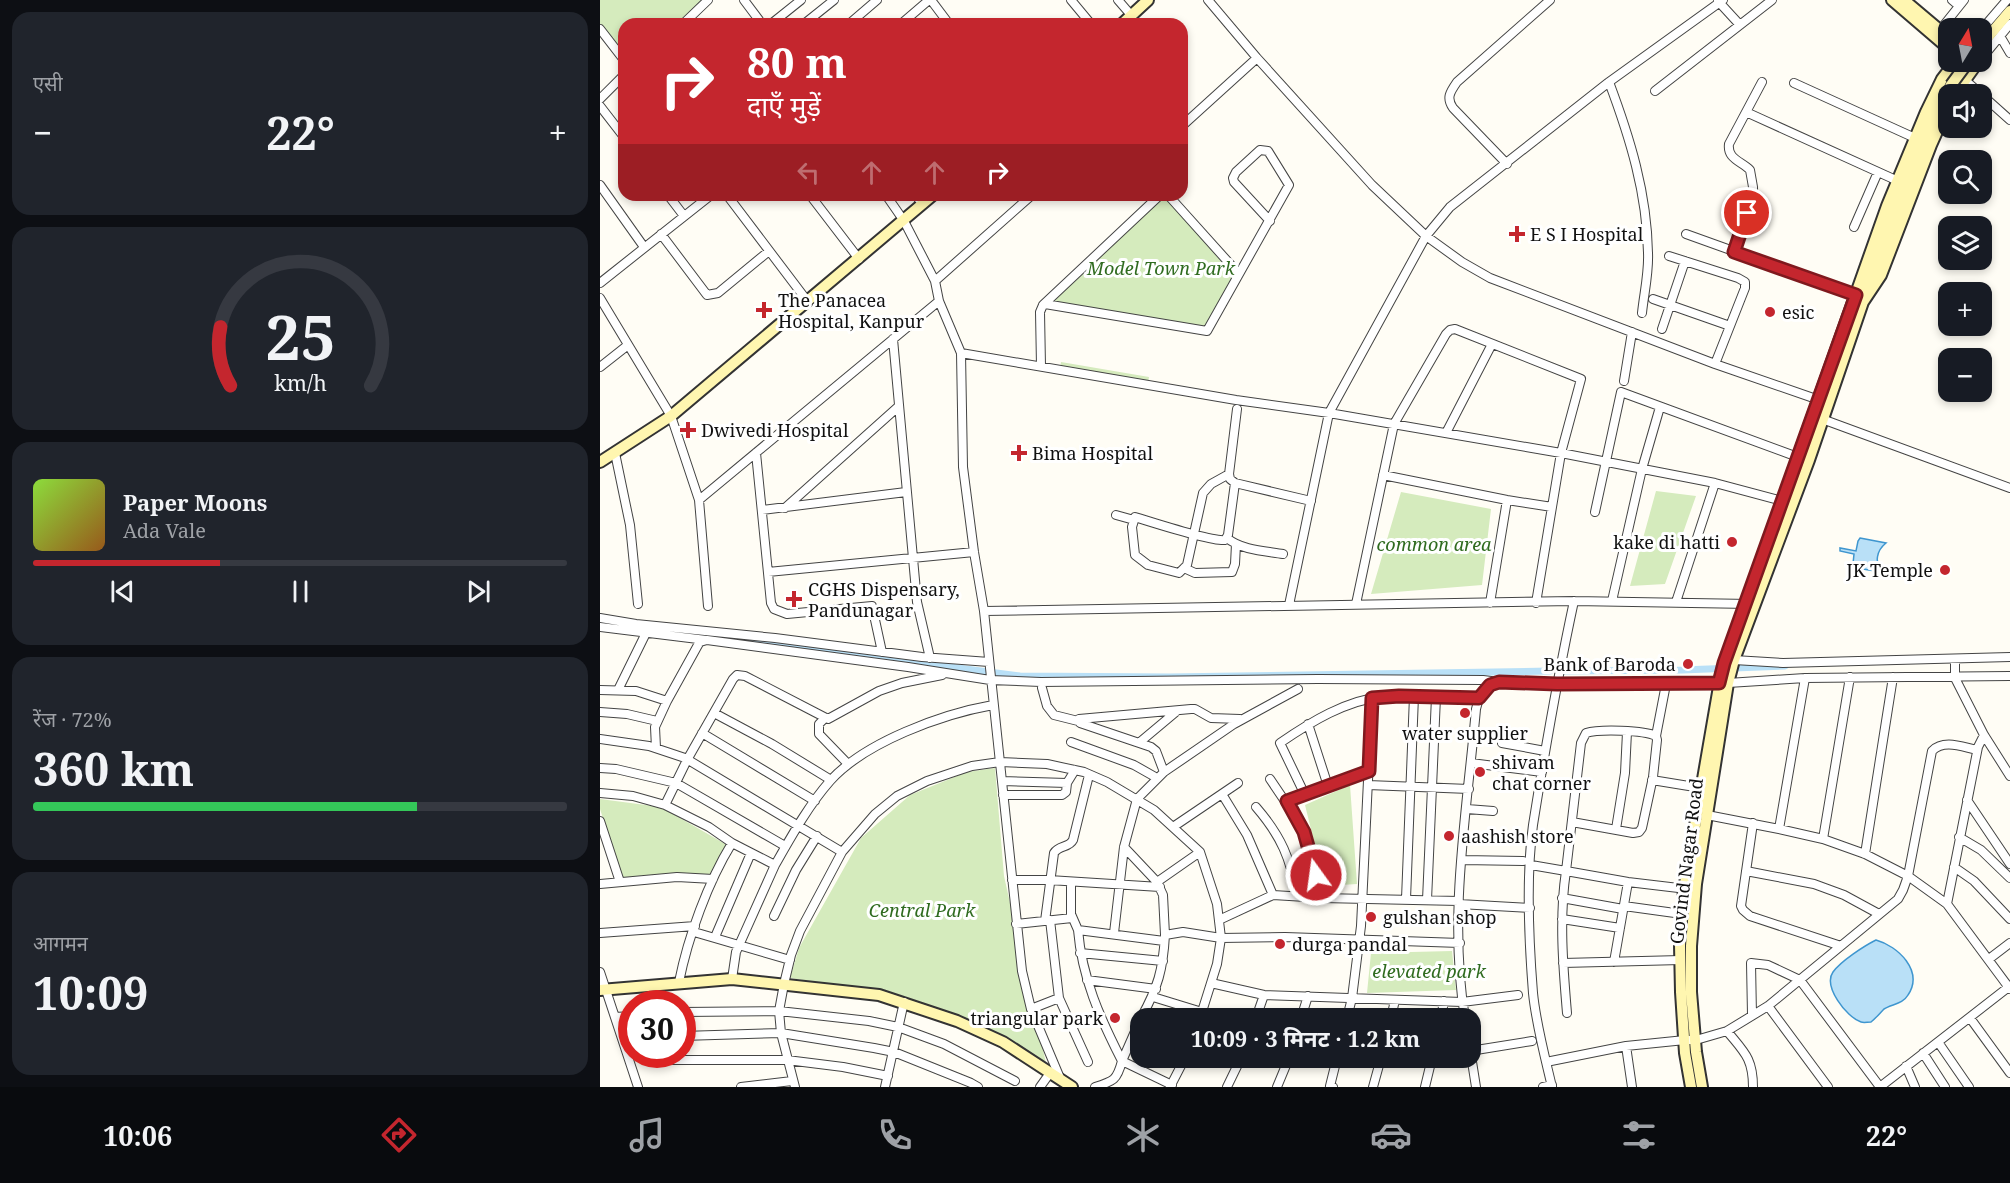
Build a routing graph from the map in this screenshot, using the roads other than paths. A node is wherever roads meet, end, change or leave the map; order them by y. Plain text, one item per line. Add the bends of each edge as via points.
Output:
1 (708, 0) edge
2 (744, 0) edge
3 (801, 0) edge
4 (834, 0) edge
5 (877, 0) edge
6 (930, 0) edge
7 (1071, 0) edge
8 (1118, 0) edge
9 (1148, 0) edge
10 (1208, 0) edge
11 (1550, 0) edge
12 (1772, 0) edge
13 (1892, 0) edge
14 (1904, 0) edge
15 (1952, 0) edge
16 (2007, 0) edge
17 (1720, 1) edge
18 (1961, 3) edge
19 (2010, 11) edge
20 (1131, 15) junction
21 (689, 18) edge
22 (758, 18) edge
23 (778, 18) edge
24 (812, 18) edge
25 (856, 18) edge
26 (910, 18) edge
27 (944, 18) edge
28 (1086, 18) edge
29 (1128, 18) edge
30 (1952, 18) edge
31 (1991, 18) edge
32 (2010, 24) edge
33 (1740, 25) junction
34 (1938, 28) edge
35 (600, 29) edge
36 (1992, 32) edge
37 (2000, 36) junction
38 (1938, 39) edge
39 (1992, 44) edge
40 (618, 52) edge
41 (2010, 53) edge
42 (1257, 58) junction
43 (1948, 72) edge
44 (1967, 72) edge
45 (1969, 72) edge
46 (1965, 80) junction
47 (618, 81) edge
48 (1609, 82) junction
49 (1762, 82) dead end
50 (1794, 83) dead end
51 (1958, 84) edge
52 (1960, 84) edge
53 (1969, 84) edge
54 (1654, 91) dead end
55 (600, 99) edge
56 (1992, 104) edge
57 (600, 106) edge
58 (1938, 107) edge
59 (1746, 112) junction
60 (2010, 120) edge
61 (1188, 121) edge
62 (618, 129) edge
63 (1938, 129) edge
64 (1915, 138) junction
65 (1507, 164) junction
66 (1878, 172) junction
67 (1898, 181) junction
68 (600, 185) edge
69 (673, 201) edge
70 (703, 201) edge
71 (732, 201) edge
72 (815, 201) edge
73 (890, 201) edge
74 (920, 201) edge
75 (926, 201) edge
76 (1025, 201) edge
77 (1154, 201) edge
78 (1173, 201) edge
79 (923, 204) junction
80 (684, 216) junction
81 (904, 221) junction
82 (1270, 221) junction
83 (1854, 226) dead end
84 (661, 234) junction
85 (1686, 234) dead end
86 (1426, 236) junction
87 (644, 247) junction
88 (769, 251) junction
89 (1734, 252) junction
90 (1669, 256) dead end
91 (859, 259) junction
92 (1685, 261) junction
93 (1239, 274) junction
94 (934, 280) junction
95 (600, 283) edge
96 (600, 298) edge
97 (1860, 298) junction
98 (1653, 299) dead end
99 (939, 301) junction
100 (808, 302) junction
101 (1042, 304) junction
102 (1671, 305) junction
103 (1642, 313) dead end
104 (1730, 326) junction
105 (1662, 329) dead end
106 (1632, 332) junction
107 (893, 339) junction
108 (1492, 344) junction
109 (628, 345) junction
110 (961, 353) junction
111 (1715, 364) junction
112 (1041, 366) junction
113 (600, 367) edge
114 (1624, 381) dead end
115 (1824, 401) junction
116 (899, 406) junction
117 (1660, 408) junction
118 (1237, 409) dead end
119 (1329, 413) junction
120 (671, 416) junction
121 (1822, 419) junction
122 (1394, 424) junction
123 (1446, 433) junction
124 (615, 453) junction
125 (756, 453) junction
126 (1561, 453) junction
127 (1797, 457) junction
128 (1809, 460) junction
129 (1605, 461) junction
130 (600, 462) edge
131 (1642, 469) junction
132 (1229, 474) junction
133 (1383, 475) junction
134 (1235, 483) junction
135 (1715, 483) junction
136 (2010, 488) edge
137 (906, 492) junction
138 (699, 500) junction
139 (1507, 500) junction
140 (1311, 501) junction
141 (1788, 502) junction
142 (1552, 507) junction
143 (785, 508) junction
144 (762, 510) junction
145 (1595, 512) dead end
146 (1116, 515) dead end
147 (1134, 520) junction
148 (1194, 534) junction
149 (1227, 538) junction
150 (1236, 544) junction
151 (974, 552) junction
152 (1282, 554) dead end
153 (913, 559) junction
154 (1184, 568) junction
155 (768, 572) junction
156 (1574, 601) junction
157 (1612, 601) junction
158 (1676, 602) junction
159 (1491, 603) junction
160 (1536, 603) junction
161 (638, 604) dead end
162 (1356, 604) junction
163 (1751, 604) junction
164 (1289, 605) junction
165 (708, 606) dead end
166 (984, 611) junction
167 (600, 618) edge
168 (600, 627) edge
169 (646, 633) junction
170 (708, 640) junction
171 (882, 652) junction
172 (2010, 657) edge
173 (930, 658) junction
174 (1955, 659) junction
175 (989, 662) junction
176 (1730, 662) junction
177 (952, 674) junction
178 (2010, 676) edge
179 (1851, 677) junction
180 (1893, 677) junction
181 (990, 678) junction
182 (1805, 678) junction
183 (1955, 678) junction
184 (1724, 679) junction
185 (1499, 682) junction
186 (1557, 684) junction
187 (1666, 684) junction
188 (1042, 688) dead end
189 (1298, 689) dead end
190 (600, 690) edge
191 (618, 690) junction
192 (1414, 696) junction
193 (1436, 697) junction
194 (1372, 698) junction
195 (1479, 698) junction
196 (667, 700) junction
197 (993, 705) junction
198 (1177, 711) junction
199 (600, 712) edge
200 (714, 713) junction
201 (825, 718) junction
202 (1242, 719) junction
203 (1078, 721) junction
204 (657, 722) junction
205 (1308, 724) junction
206 (1627, 732) junction
207 (702, 734) junction
208 (1984, 735) junction
209 (1656, 736) junction
210 (600, 740) edge
211 (1071, 742) dead end
212 (1140, 742) junction
213 (1502, 743) dead end
214 (656, 748) junction
215 (1977, 750) junction
216 (1545, 751) junction
217 (687, 760) junction
218 (1000, 762) junction
219 (1471, 763) junction
220 (848, 764) junction
221 (600, 768) edge
222 (1075, 770) junction
223 (1369, 771) junction
224 (1542, 772) junction
225 (1089, 775) junction
226 (1160, 775) junction
227 (2010, 776) edge
228 (1270, 778) dead end
229 (831, 780) junction
230 (1652, 780) junction
231 (1002, 781) junction
232 (676, 783) junction
233 (1067, 783) junction
234 (1239, 783) dead end
235 (1368, 785) junction
236 (1328, 786) junction
237 (1411, 787) junction
238 (1431, 788) junction
239 (1701, 788) junction
240 (1469, 789) junction
241 (600, 793) edge
242 (1222, 794) junction
243 (1003, 795) junction
244 (1305, 795) junction
245 (1137, 799) junction
246 (1966, 800) junction
247 (815, 801) junction
248 (1287, 801) junction
249 (665, 805) junction
250 (1256, 807) dead end
251 (1467, 809) junction
252 (1493, 811) dead end
253 (1707, 815) junction
254 (600, 821) edge
255 (1572, 822) junction
256 (1753, 823) junction
257 (798, 825) junction
258 (1173, 827) junction
259 (1616, 829) junction
260 (1779, 829) junction
261 (817, 836) junction
262 (1959, 837) junction
263 (1823, 839) junction
264 (732, 843) junction
265 (785, 846) junction
266 (1124, 847) junction
267 (842, 852) junction
268 (1200, 852) junction
269 (751, 853) junction
270 (1865, 854) junction
271 (1462, 860) junction
272 (1523, 861) dead end
273 (2010, 864) edge
274 (775, 865) junction
275 (1531, 865) junction
276 (1954, 867) junction
277 (1566, 871) junction
278 (1746, 871) junction
279 (1908, 876) junction
280 (2010, 878) edge
281 (713, 879) junction
282 (1012, 880) junction
283 (1049, 880) junction
284 (620, 882) junction
285 (1628, 882) junction
286 (1071, 883) junction
287 (600, 884) edge
288 (1159, 885) junction
289 (1119, 886) junction
290 (1684, 889) junction
291 (1696, 890) junction
292 (1273, 895) junction
293 (1297, 896) junction
294 (1362, 897) junction
295 (1322, 898) junction
296 (1562, 898) junction
297 (1406, 899) junction
298 (1427, 900) junction
299 (1459, 903) junction
300 (1947, 904) junction
301 (1530, 908) junction
302 (1624, 908) junction
303 (1879, 914) junction
304 (1682, 915) junction
305 (774, 916) dead end
306 (1072, 918) junction
307 (1562, 919) junction
308 (1047, 920) junction
309 (1220, 920) junction
310 (2010, 920) edge
311 (1016, 924) junction
312 (1620, 928) junction
313 (694, 929) junction
314 (1078, 930) junction
315 (600, 933) edge
316 (1114, 933) junction
317 (715, 938) junction
318 (1164, 938) junction
319 (1221, 938) junction
320 (1360, 939) junction
321 (1460, 943) junction
322 (739, 944) junction
323 (2010, 944) edge
324 (1841, 946) junction
325 (1080, 953) junction
326 (1989, 959) junction
327 (790, 960) junction
328 (1681, 960) junction
329 (1163, 961) junction
330 (1614, 962) junction
331 (1563, 963) junction
332 (600, 972) edge
333 (732, 979) junction
334 (1087, 980) junction
335 (1800, 980) junction
336 (679, 982) junction
337 (1211, 982) junction
338 (784, 984) junction
339 (2010, 987) edge
340 (603, 989) edge
341 (1155, 993) junction
342 (1264, 995) junction
343 (1518, 995) dead end
344 (1308, 996) junction
345 (1059, 998) junction
346 (1352, 998) junction
347 (1395, 1000) junction
348 (1444, 1001) junction
349 (904, 1002) junction
350 (1462, 1002) junction
351 (1768, 1006) junction
352 (1147, 1008) edge
353 (1186, 1008) edge
354 (1203, 1008) edge
355 (1259, 1008) edge
356 (1304, 1008) edge
357 (1350, 1008) edge
358 (1393, 1008) edge
359 (1443, 1008) edge
360 (1463, 1008) edge
361 (1031, 1009) junction
362 (779, 1011) junction
363 (696, 1012) edge
364 (1567, 1013) dead end
365 (1752, 1015) junction
366 (615, 1017) junction
367 (618, 1017) edge
368 (1970, 1018) junction
369 (618, 1026) edge
370 (898, 1027) junction
371 (1727, 1031) junction
372 (781, 1034) junction
373 (696, 1036) edge
374 (1690, 1040) junction
375 (1532, 1041) dead end
376 (1938, 1042) junction
377 (1130, 1043) edge
378 (1626, 1046) junction
379 (1481, 1048) edge
380 (894, 1052) junction
381 (1923, 1053) junction
382 (696, 1060) edge
383 (787, 1060) junction
384 (1122, 1061) junction
385 (1088, 1062) dead end
386 (1546, 1062) junction
387 (1906, 1066) junction
388 (632, 1068) edge
389 (1180, 1068) edge
390 (1236, 1068) edge
391 (1285, 1068) edge
392 (1334, 1068) edge
393 (1378, 1068) edge
394 (1430, 1068) edge
395 (1473, 1068) edge
396 (1050, 1073) junction
397 (2010, 1073) edge
398 (888, 1076) junction
399 (1060, 1080) junction
400 (1015, 1081) dead end
401 (795, 1085) edge
402 (754, 1086) edge
403 (1171, 1086) edge
404 (1552, 1086) edge
405 (638, 1087) edge
406 (741, 1087) edge
407 (885, 1087) edge
408 (978, 1087) edge
409 (1040, 1087) edge
410 (1072, 1087) edge
411 (1095, 1087) edge
412 (1227, 1087) edge
413 (1277, 1087) edge
414 (1333, 1087) edge
415 (1373, 1087) edge
416 (1425, 1087) edge
417 (1476, 1087) edge
418 (1543, 1087) edge
419 (1632, 1087) edge
420 (1691, 1087) edge
421 (1702, 1087) edge
422 (1754, 1087) edge
423 (1828, 1087) edge
424 (1880, 1087) edge
425 (1915, 1087) edge
426 (1945, 1087) edge
427 (1969, 1087) edge

1 - 21 street
2 - 22 street
3 - 23 street
4 - 24 street
5 - 25 street
6 - 26 street
6 - 27 street
7 - 28 street
8 - 20 street
9 - 20 main road
10 - 42 street
11 - 65 street via 1457,82 1449,95 1453,108
12 - 33 street
13 - 38 main road
14 - 34 main road
15 - 18 street
16 - 31 street
17 - 33 street
17 - 48 street
18 - 30 street
19 - 36 main road
20 - 29 main road
32 - 37 street
33 - 54 street
35 - 40 street
37 - 39 street
37 - 41 street
42 - 61 street
42 - 86 street via 1372,185
43 - 64 main road
44 - 51 main road, bridge
45 - 46 main road
46 - 52 main road
46 - 53 street
47 - 55 street
48 - 65 street
48 - 103 street via 1628,132 1646,209 1648,256
49 - 59 street
50 - 64 street
56 - 60 street
57 - 62 street
58 - 97 main road
59 - 66 street
59 - 89 street via 1728,151 1750,170 1753,187
63 - 97 main road via 1881,274
64 - 67 main road
65 - 86 street via 1450,207
66 - 67 street
66 - 83 street
67 - 97 main road via 1864,267
68 - 87 street
69 - 80 street
70 - 80 street
71 - 88 street
72 - 91 street
73 - 81 street
74 - 79 street
75 - 79 main road
76 - 94 street
77 - 101 street
78 - 93 street
79 - 81 main road
80 - 84 street
81 - 91 main road
81 - 94 street
82 - 82 street via 1233,178 1260,150 1268,151 1289,185
82 - 93 street
84 - 87 street
84 - 88 street via 707,295 718,293
85 - 89 street
86 - 106 street via 1490,278
86 - 119 street
87 - 95 street
88 - 100 street
89 - 97 street
90 - 92 street
91 - 100 main road
92 - 102 street
92 - 104 street via 1745,282
93 - 101 street via 1208,331
94 - 99 street
96 - 109 street
97 - 115 main road
98 - 102 street
99 - 107 street
99 - 110 street
100 - 120 main road
101 - 112 street
102 - 104 street
102 - 105 street
104 - 111 street
106 - 111 street
106 - 114 street
107 - 116 street
107 - 125 street
108 - 122 street via 1455,328 1450,330
108 - 123 street
108 - 126 street via 1581,379
109 - 113 street
109 - 120 street
110 - 112 street
110 - 151 street via 963,467
111 - 115 street
112 - 119 street
115 - 121 main road
115 - 127 main road
116 - 137 street
116 - 143 street
117 - 127 street
117 - 129 street via 1621,392
117 - 131 street
118 - 132 street
119 - 122 street
119 - 140 street
120 - 124 main road
120 - 138 street
121 - 128 main road
121 - 136 street
122 - 123 street
122 - 133 street
123 - 126 street
124 - 130 main road
124 - 161 street via 630,525
125 - 138 street
125 - 144 street
126 - 129 street
126 - 142 street
127 - 128 street
127 - 141 main road
128 - 141 main road
129 - 131 street
129 - 145 street
131 - 135 street
131 - 157 street
132 - 134 street
132 - 148 street via 1203,493
133 - 139 street
133 - 162 street
134 - 140 street
134 - 149 street
135 - 141 street
135 - 158 street
137 - 143 street
137 - 153 street
138 - 165 street
139 - 142 street
139 - 159 street
140 - 164 street
141 - 163 main road
142 - 160 street
143 - 144 street
144 - 155 street
146 - 147 street
147 - 148 street
147 - 154 street via 1135,555 1148,565 1179,573
148 - 149 street via 1221,541
148 - 154 street
149 - 150 street
150 - 152 street
150 - 154 street via 1232,572 1195,573
151 - 153 street
151 - 166 street
153 - 155 street
153 - 173 street via 917,602
155 - 171 street via 771,603 780,613 872,606
156 - 157 street
156 - 160 street
156 - 186 street
157 - 158 street
158 - 163 street
159 - 160 street
159 - 162 street
162 - 164 street
163 - 176 main road
164 - 166 street
166 - 175 street
167 - 171 street
168 - 169 street
169 - 170 street
169 - 191 street
170 - 177 street
170 - 196 street via 700,642
171 - 173 street
172 - 174 street
173 - 175 street
174 - 176 street
174 - 183 street
175 - 181 street
176 - 184 main road
177 - 181 street
177 - 201 street via 902,683
178 - 183 street
179 - 180 street
179 - 182 street
179 - 263 street
180 - 183 street
180 - 270 street
181 - 185 street via 1052,682
181 - 197 street
182 - 184 street
182 - 260 street
183 - 208 street
184 - 187 street
184 - 239 main road, Govind Nagar Road
184 - 253 main road, Govind Nagar Road
185 - 186 street
185 - 195 street via 1490,685
186 - 187 street
186 - 216 street
187 - 209 street
188 - 203 street via 1054,715
189 - 202 street
190 - 191 street
191 - 196 street
192 - 193 street
192 - 194 street
192 - 237 street
193 - 195 street
193 - 238 street
194 - 205 street
194 - 223 street
195 - 219 street
196 - 204 street
197 - 218 street
197 - 220 street via 915,728
198 - 202 street via 1195,710 1211,718
198 - 203 street via 1081,717
198 - 212 street
199 - 204 street
200 - 201 street via 733,679 741,675
200 - 207 street
200 - 229 street
201 - 220 street via 819,724 819,734
202 - 226 street
203 - 212 street
204 - 214 street
205 - 236 street
205 - 244 street via 1280,742
206 - 209 street
206 - 255 street via 1586,733
206 - 259 street
207 - 217 street
207 - 247 street
208 - 215 street
208 - 227 street
209 - 230 street
210 - 214 street
211 - 226 street
212 - 226 street via 1156,751
213 - 216 street
214 - 217 street
215 - 246 street
215 - 279 street via 1947,744 1932,751
216 - 224 street
217 - 232 street
217 - 257 street
218 - 222 street
218 - 231 street
218 - 267 street via 950,773 897,796
219 - 224 street
219 - 240 street
220 - 229 street
221 - 232 street
222 - 225 street
222 - 233 street
223 - 235 street
223 - 236 street
224 - 275 street
225 - 245 street
225 - 283 street via 1073,840 1055,851
226 - 245 street
228 - 248 street
229 - 247 street
230 - 239 street
230 - 259 street via 1642,828 1633,833
231 - 233 street
231 - 243 street
232 - 249 street
232 - 265 street
233 - 243 street via 1062,795
234 - 242 street
235 - 237 street
235 - 294 street
236 - 244 street
237 - 238 street
237 - 297 street
238 - 240 street
238 - 298 street
239 - 290 main road, Govind Nagar Road
240 - 251 street
241 - 249 street via 633,796
242 - 258 street
242 - 292 street via 1247,835
243 - 282 street
244 - 248 street
245 - 258 street
245 - 266 street
246 - 262 street
246 - 273 street
247 - 257 street
248 - 295 street via 1306,838
249 - 264 street
250 - 293 street via 1288,855
251 - 252 street
251 - 271 street
253 - 256 street
253 - 291 main road, Govind Nagar Road
254 - 284 street
255 - 259 street
255 - 277 street
256 - 260 street
256 - 278 street
257 - 261 street
257 - 265 street
258 - 268 street
260 - 263 street
261 - 267 street
261 - 305 street
262 - 276 street
262 - 280 street via 1981,850
263 - 270 street
264 - 269 street
264 - 281 street
265 - 274 street
266 - 288 street
266 - 289 street
267 - 327 street via 800,931
268 - 288 street
268 - 309 street
269 - 274 street
269 - 317 street
270 - 279 street
271 - 272 street
271 - 299 street
274 - 322 street
275 - 277 street
275 - 301 street
276 - 300 street
276 - 310 street via 1974,881
277 - 285 street
277 - 296 street
278 - 303 street via 1814,884
278 - 324 street via 1741,906 1750,916
279 - 300 street
279 - 303 street via 1898,899
281 - 284 street via 677,877
281 - 313 street
282 - 283 street
282 - 311 street
283 - 286 street
283 - 308 street
284 - 287 street
285 - 290 street
285 - 302 street
286 - 289 street
286 - 306 street
288 - 289 street
288 - 318 street via 1164,899
289 - 316 street
290 - 291 street
290 - 304 main road, Govind Nagar Road
291 - 374 main road, Govind Nagar Road
292 - 293 street
292 - 309 street
293 - 295 street
294 - 295 street
294 - 297 street
294 - 320 street
296 - 302 street
296 - 307 street
297 - 298 street
298 - 299 street
299 - 301 street
299 - 321 street
300 - 326 street
301 - 386 street via 1534,995
302 - 304 street
302 - 312 street
303 - 324 street
304 - 328 main road, Govind Nagar Road
306 - 308 street
306 - 314 street
307 - 312 street
307 - 331 street
308 - 311 street
308 - 345 street
309 - 319 street
311 - 361 street
312 - 330 street
313 - 315 street
313 - 317 street
313 - 336 street
314 - 316 street
314 - 325 street
316 - 318 street
317 - 322 street
318 - 319 street via 1183,932
318 - 329 street
319 - 320 street
319 - 337 street
320 - 321 street
320 - 346 street
321 - 350 street
322 - 327 street
322 - 333 street
323 - 326 street
324 - 335 street
325 - 329 street
325 - 334 street
326 - 339 street
327 - 338 street
328 - 330 street
328 - 374 main road, Govind Nagar Road via 1681,992
329 - 341 street
330 - 331 street
331 - 364 street
332 - 340 street
333 - 336 main road
333 - 338 main road
334 - 341 street
334 - 384 street
335 - 351 street
335 - 365 street via 1768,965 1751,963
335 - 424 street
336 - 340 main road
337 - 342 street
337 - 354 street
338 - 349 main road
338 - 362 street
339 - 368 street
340 - 366 street
341 - 352 street
341 - 353 street
342 - 344 street
342 - 355 street
343 - 350 street
344 - 346 street
344 - 356 street
345 - 361 street
345 - 385 street
346 - 347 street
346 - 357 street
347 - 348 street
347 - 358 street
348 - 350 street
348 - 359 street
349 - 370 street
349 - 396 main road via 1003,1042
350 - 360 street
351 - 365 street
351 - 423 street
361 - 399 street
362 - 363 street
362 - 370 street
362 - 372 street
365 - 371 street
366 - 367 street
366 - 369 street
368 - 376 street
368 - 397 street
370 - 380 street
370 - 400 street via 961,1052
371 - 374 street
371 - 422 street via 1749,1058
372 - 373 street
372 - 380 street
372 - 383 street
374 - 378 street
374 - 420 main road, Govind Nagar Road
374 - 421 main road, Govind Nagar Road
375 - 379 street
376 - 381 street
376 - 427 street
377 - 384 street
378 - 386 street
378 - 419 street
380 - 398 street
380 - 408 street
381 - 387 street
381 - 426 street
382 - 383 street
383 - 398 street
383 - 401 street
384 - 403 street
384 - 411 street via 1119,1074 1111,1082
386 - 404 street
387 - 424 street
387 - 425 street
388 - 405 street
389 - 403 street
390 - 412 street
391 - 413 street
392 - 414 street via 1330,1086
393 - 415 street
394 - 416 street
395 - 417 street
396 - 399 main road
396 - 409 street
398 - 407 street
399 - 410 main road
401 - 402 street
402 - 406 street
404 - 418 street

